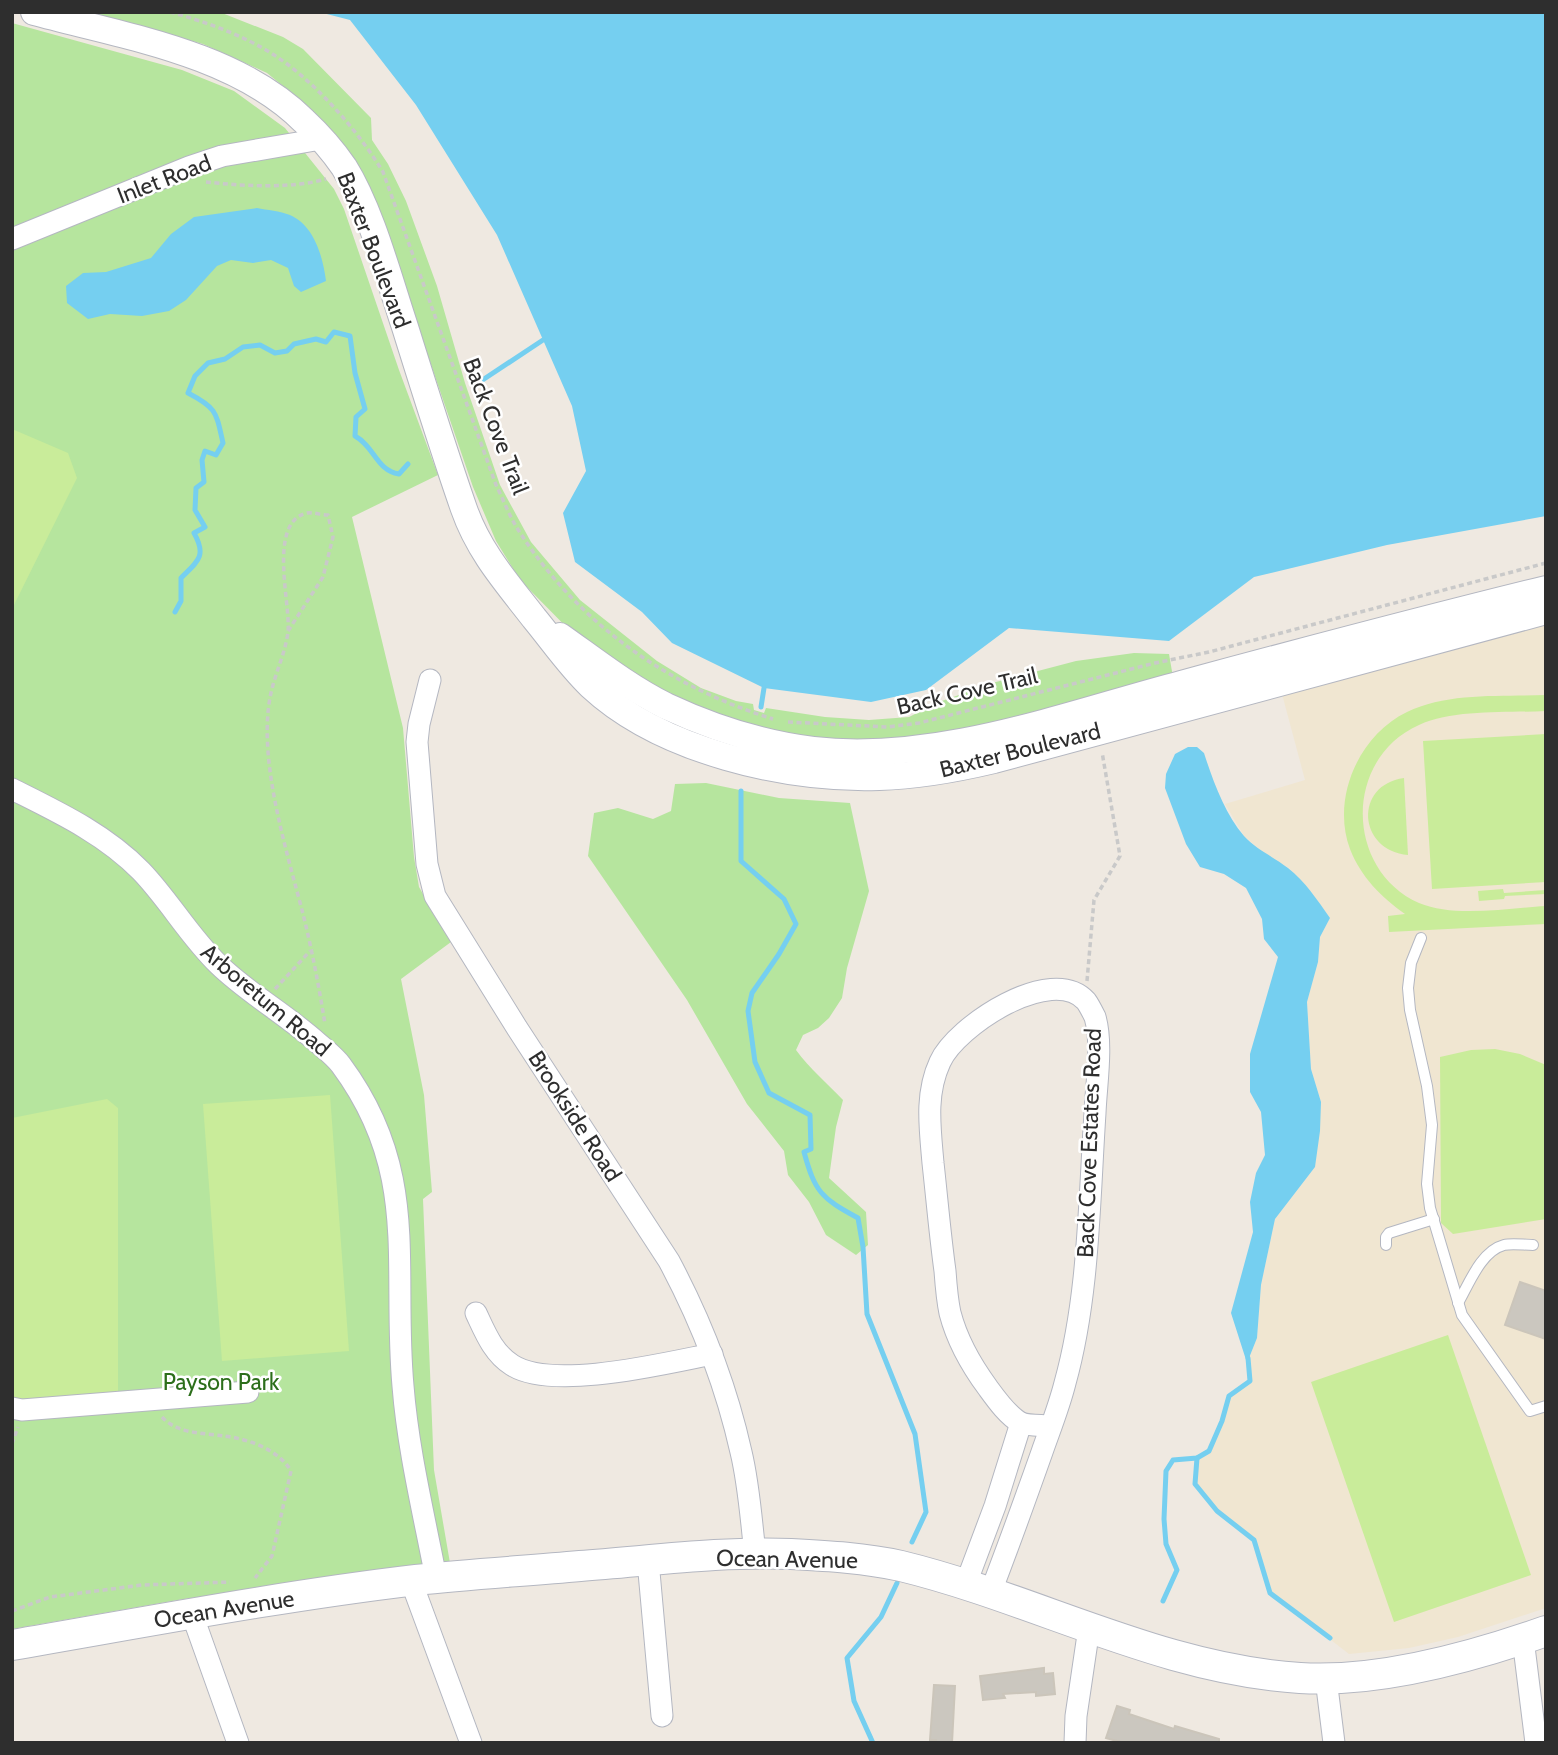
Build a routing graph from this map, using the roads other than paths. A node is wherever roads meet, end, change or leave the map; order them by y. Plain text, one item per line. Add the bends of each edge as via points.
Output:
1 (34, 12) edge
2 (321, 139) junction
3 (12, 239) edge
4 (1546, 589) edge
5 (1546, 611) edge
6 (533, 616) junction
7 (430, 681) dead end
8 (12, 789) edge
9 (1421, 938) dead end
10 (1434, 1219) junction
11 (1386, 1245) dead end
12 (1533, 1245) dead end
13 (1458, 1303) junction
14 (476, 1313) dead end
15 (712, 1354) junction
16 (248, 1392) dead end
17 (1546, 1406) edge
18 (12, 1408) edge
19 (1021, 1423) junction
20 (1051, 1426) junction
21 (755, 1553) junction
22 (648, 1561) junction
23 (424, 1580) junction
24 (978, 1590) junction
25 (192, 1614) junction
26 (1088, 1628) junction
27 (1534, 1635) edge
28 (12, 1644) edge
29 (1326, 1679) junction
30 (662, 1716) dead end
31 (1074, 1742) edge
32 (238, 1743) edge
33 (471, 1743) edge
34 (1334, 1743) edge
35 (1536, 1743) edge

1 - 2 street, Baxter Boulevard via 214,63 282,103
2 - 3 street, Inlet Road via 222,156
2 - 6 street, Baxter Boulevard via 344,168 385,265 466,514 492,565
4 - 6 street, Baxter Boulevard via 1012,729 922,748 862,753 779,744 692,717 625,682
5 - 6 street, Baxter Boulevard via 994,760 877,777 783,769 709,751 642,723 591,685
7 - 15 street, Brookside Road via 417,742 427,864 435,896 669,1261
8 - 23 street, Arboretum Road via 70,817 119,851 219,965 340,1064 368,1111 391,1170 400,1239 402,1384
9 - 10 lane via 1408,988 1432,1125 1427,1184
10 - 11 lane via 1389,1233
10 - 13 lane
12 - 13 lane via 1503,1245 1490,1254
13 - 17 lane via 1530,1411
14 - 15 street via 490,1343 511,1365 540,1374 572,1376
15 - 21 street, Brookside Road via 741,1452
16 - 18 street
19 - 20 street
19 - 20 street, Back Cove Estates Road via 976,1372 950,1312 929,1099 941,1059 954,1041 985,1015 1052,989 1071,990 1086,1000 1094,1016 1097,1071 1084,1274 1074,1347
19 - 24 street via 995,1506
20 - 24 street, Back Cove Estates Road
21 - 22 main road, Ocean Avenue
21 - 24 main road, Ocean Avenue via 882,1563
22 - 23 main road, Ocean Avenue
22 - 30 street
23 - 25 main road, Ocean Avenue
23 - 33 street, Arboretum Road
24 - 26 main road, Ocean Avenue
25 - 28 main road, Ocean Avenue
25 - 32 street
26 - 29 main road, Ocean Avenue via 1216,1667
26 - 31 street
27 - 29 main road, Ocean Avenue via 1426,1667
27 - 35 street
29 - 34 street

